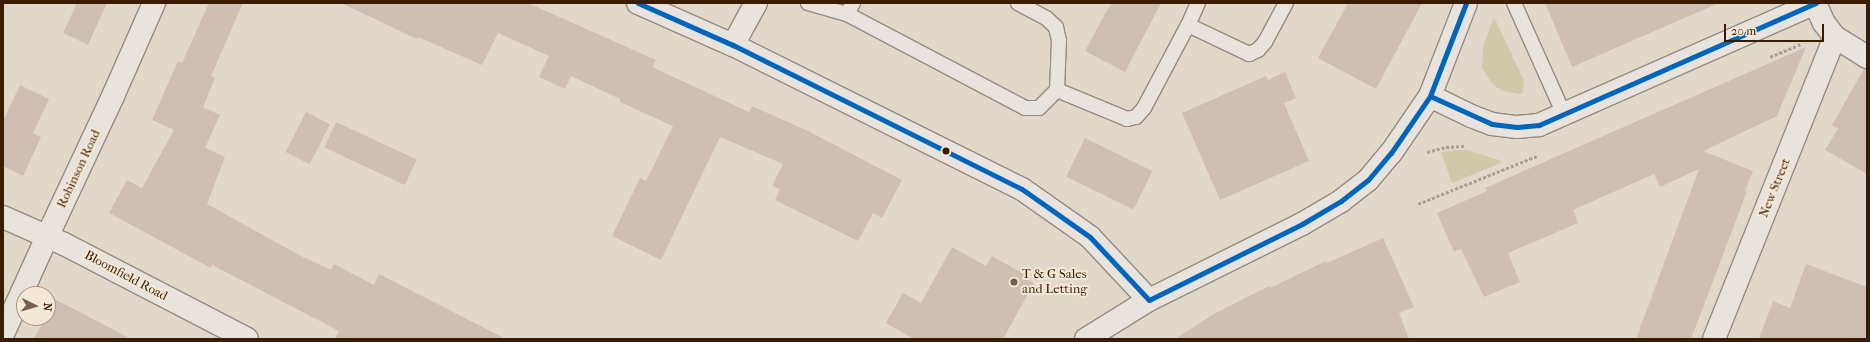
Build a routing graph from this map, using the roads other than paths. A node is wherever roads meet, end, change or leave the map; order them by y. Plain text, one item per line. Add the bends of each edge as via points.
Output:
1 (154, 3) edge
2 (638, 3) edge
3 (756, 3) edge
4 (808, 3) edge
5 (1018, 3) edge
6 (1198, 3) edge
7 (1286, 3) edge
8 (1466, 3) edge
9 (1514, 3) edge
10 (1815, 3) edge
11 (850, 8) edge
12 (1188, 25) junction
13 (1835, 37) junction
14 (732, 45) junction
15 (1867, 58) edge
16 (1057, 90) junction
17 (1430, 96) junction
18 (1564, 114) junction
19 (3, 217) edge
20 (47, 237) junction
21 (1149, 300) junction
22 (3, 334) edge
23 (247, 339) edge
24 (1086, 339) edge
25 (1714, 339) edge

1 - 20 street, Robinson Road
2 - 14 street
3 - 14 street
4 - 11 lane
5 - 16 lane via 1046,18 1056,27 1059,41
6 - 12 lane
7 - 12 lane via 1265,42 1258,50 1248,54
8 - 17 street
9 - 18 lane
10 - 13 street via 1824,23
10 - 18 street
11 - 16 lane via 1025,108 1038,108
12 - 16 lane via 1144,108 1136,117 1127,119
13 - 15 street
13 - 25 street, New Street
14 - 21 street via 1022,189 1090,237
17 - 18 street via 1471,116 1503,126 1539,125
17 - 21 street via 1391,153 1368,180 1341,201 1302,224
19 - 20 street, Bloomfield Road
20 - 22 street, Robinson Road
20 - 23 street, Bloomfield Road
21 - 24 street

